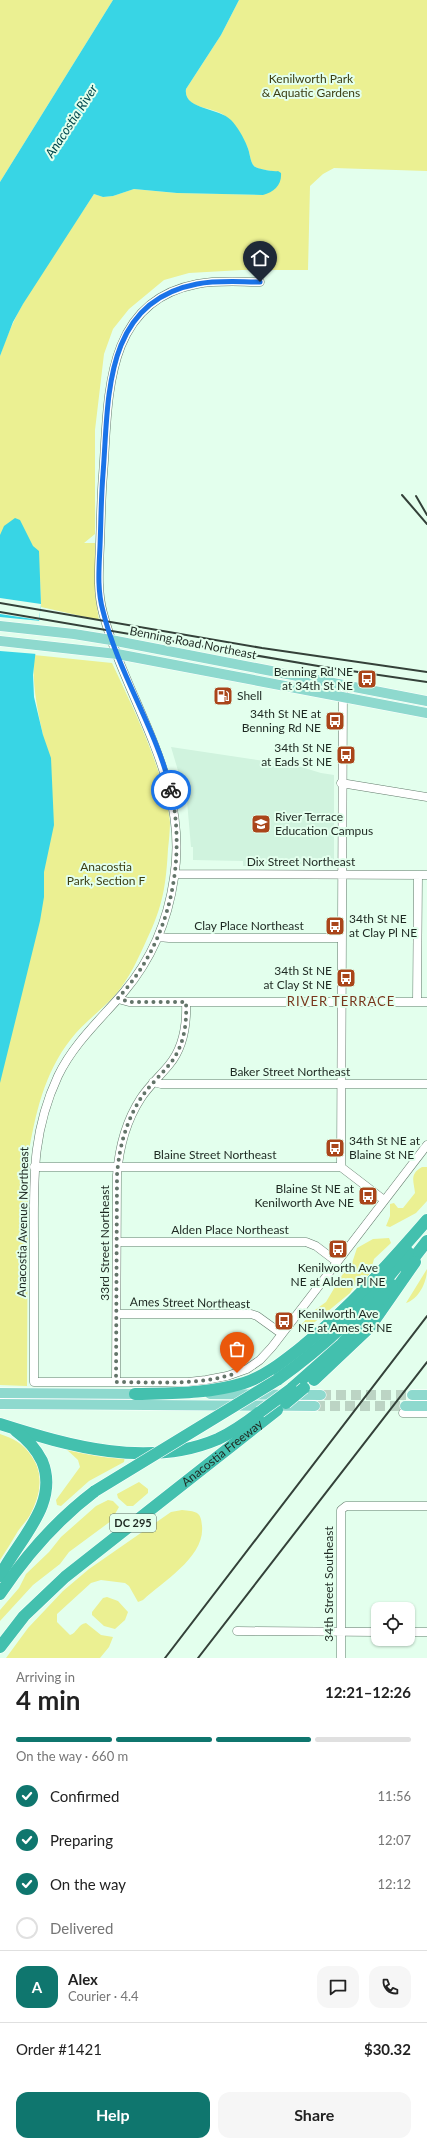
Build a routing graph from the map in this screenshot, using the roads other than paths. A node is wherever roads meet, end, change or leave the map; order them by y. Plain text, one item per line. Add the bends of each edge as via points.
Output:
1 (260, 282) dead end
2 (0, 626) edge
3 (111, 640) junction
4 (0, 641) edge
5 (117, 654) junction
6 (343, 685) junction
7 (342, 697) junction
8 (427, 701) edge
9 (427, 713) edge
10 (341, 783) junction
11 (427, 797) edge
12 (175, 874) junction
13 (341, 874) junction
14 (418, 875) junction
15 (427, 875) edge
16 (158, 937) junction
17 (341, 938) junction
18 (118, 998) junction
19 (186, 1002) junction
20 (341, 1002) junction
21 (417, 1002) junction
22 (427, 1002) edge
23 (153, 1082) junction
24 (341, 1084) junction
25 (427, 1084) edge
26 (427, 1145) edge
27 (34, 1167) junction
28 (118, 1167) junction
29 (341, 1167) junction
30 (384, 1200) junction
31 (427, 1220) edge
32 (427, 1227) edge
33 (117, 1242) junction
34 (427, 1242) edge
35 (337, 1262) junction
36 (116, 1314) junction
37 (282, 1334) junction
38 (116, 1382) junction
39 (0, 1393) edge
40 (135, 1394) junction
41 (321, 1395) tunnel mouth
42 (412, 1395) tunnel mouth
43 (427, 1395) edge
44 (0, 1404) edge
45 (315, 1406) tunnel mouth
46 (427, 1406) edge
47 (404, 1410) joint
48 (427, 1413) edge
49 (2, 1424) edge
50 (427, 1506) edge
51 (0, 1576) edge
52 (0, 1594) edge
53 (237, 1631) dead end
54 (341, 1632) junction
55 (371, 1632) edge
56 (415, 1632) edge
57 (427, 1632) edge
58 (0, 1647) edge
59 (341, 1658) edge

1 - 3 street, Anacostia Avenue Northeast via 202,283 172,292 142,314 131,326 120,345 111,377 102,491 99,586
2 - 3 main road, Benning Road Northeast
3 - 5 street, Anacostia Avenue Northeast
3 - 6 main road, Benning Road Northeast
4 - 5 main road, Benning Road Northeast
5 - 7 main road, Benning Road Northeast
5 - 12 street, Anacostia Avenue Northeast via 161,759 170,788 176,826
6 - 7 street
6 - 8 main road, Benning Road Northeast
7 - 9 main road, Benning Road Northeast
7 - 10 street
10 - 11 street
10 - 13 street
12 - 13 street, Dix Street Northeast
12 - 16 street, Anacostia Avenue Northeast
13 - 14 street, Dix Street Northeast
13 - 17 street
14 - 15 street, Dix Street Northeast
14 - 21 street
16 - 17 street, Clay Place Northeast
16 - 18 street, Anacostia Avenue Northeast via 142,966
17 - 20 street
18 - 19 street via 129,1002
18 - 27 street, Anacostia Avenue Northeast via 85,1034 59,1075 40,1124
19 - 20 street
19 - 23 street, 33rd Street Northeast via 186,1025 181,1044 171,1063
20 - 21 street
20 - 24 street
21 - 22 street
23 - 24 street, Baker Street Northeast
23 - 28 street, 33rd Street Northeast via 127,1125 120,1147
24 - 25 street, Baker Street Northeast
24 - 29 street
26 - 30 street
27 - 28 street, Blaine Street Northeast
27 - 38 street, Anacostia Avenue Northeast via 34,1382
28 - 29 street, Blaine Street Northeast
28 - 33 street, 33rd Street Northeast
29 - 30 street
30 - 35 street
31 - 40 highway via 362,1293 324,1328 266,1372 226,1388 182,1393
32 - 52 highway, bridge via 394,1270 348,1322 310,1357 277,1380 95,1491 26,1558
33 - 35 street, Alden Place Northeast via 306,1242 316,1246
33 - 36 street, 33rd Street Northeast
34 - 49 highway, bridge via 358,1327 291,1389 219,1438 194,1447 155,1452 118,1452 88,1449
34 - 58 highway, Anacostia Freeway / DC 295, bridge via 400,1286 356,1343 277,1410 65,1577 24,1616
35 - 37 street
36 - 37 street, Ames Street Northeast via 251,1314
36 - 38 street, 33rd Street Northeast
37 - 38 street via 255,1364 227,1376 188,1382
39 - 40 main road
40 - 41 main road
42 - 43 main road
44 - 45 main road
46 - 47 main road
47 - 48 street
49 - 51 highway via 24,1437 35,1449 45,1471 46,1488 41,1510
50 - 54 street, 34th Street Southeast via 346,1506 341,1510
53 - 54 street
54 - 55 street
54 - 59 street, 34th Street Southeast
56 - 57 street

